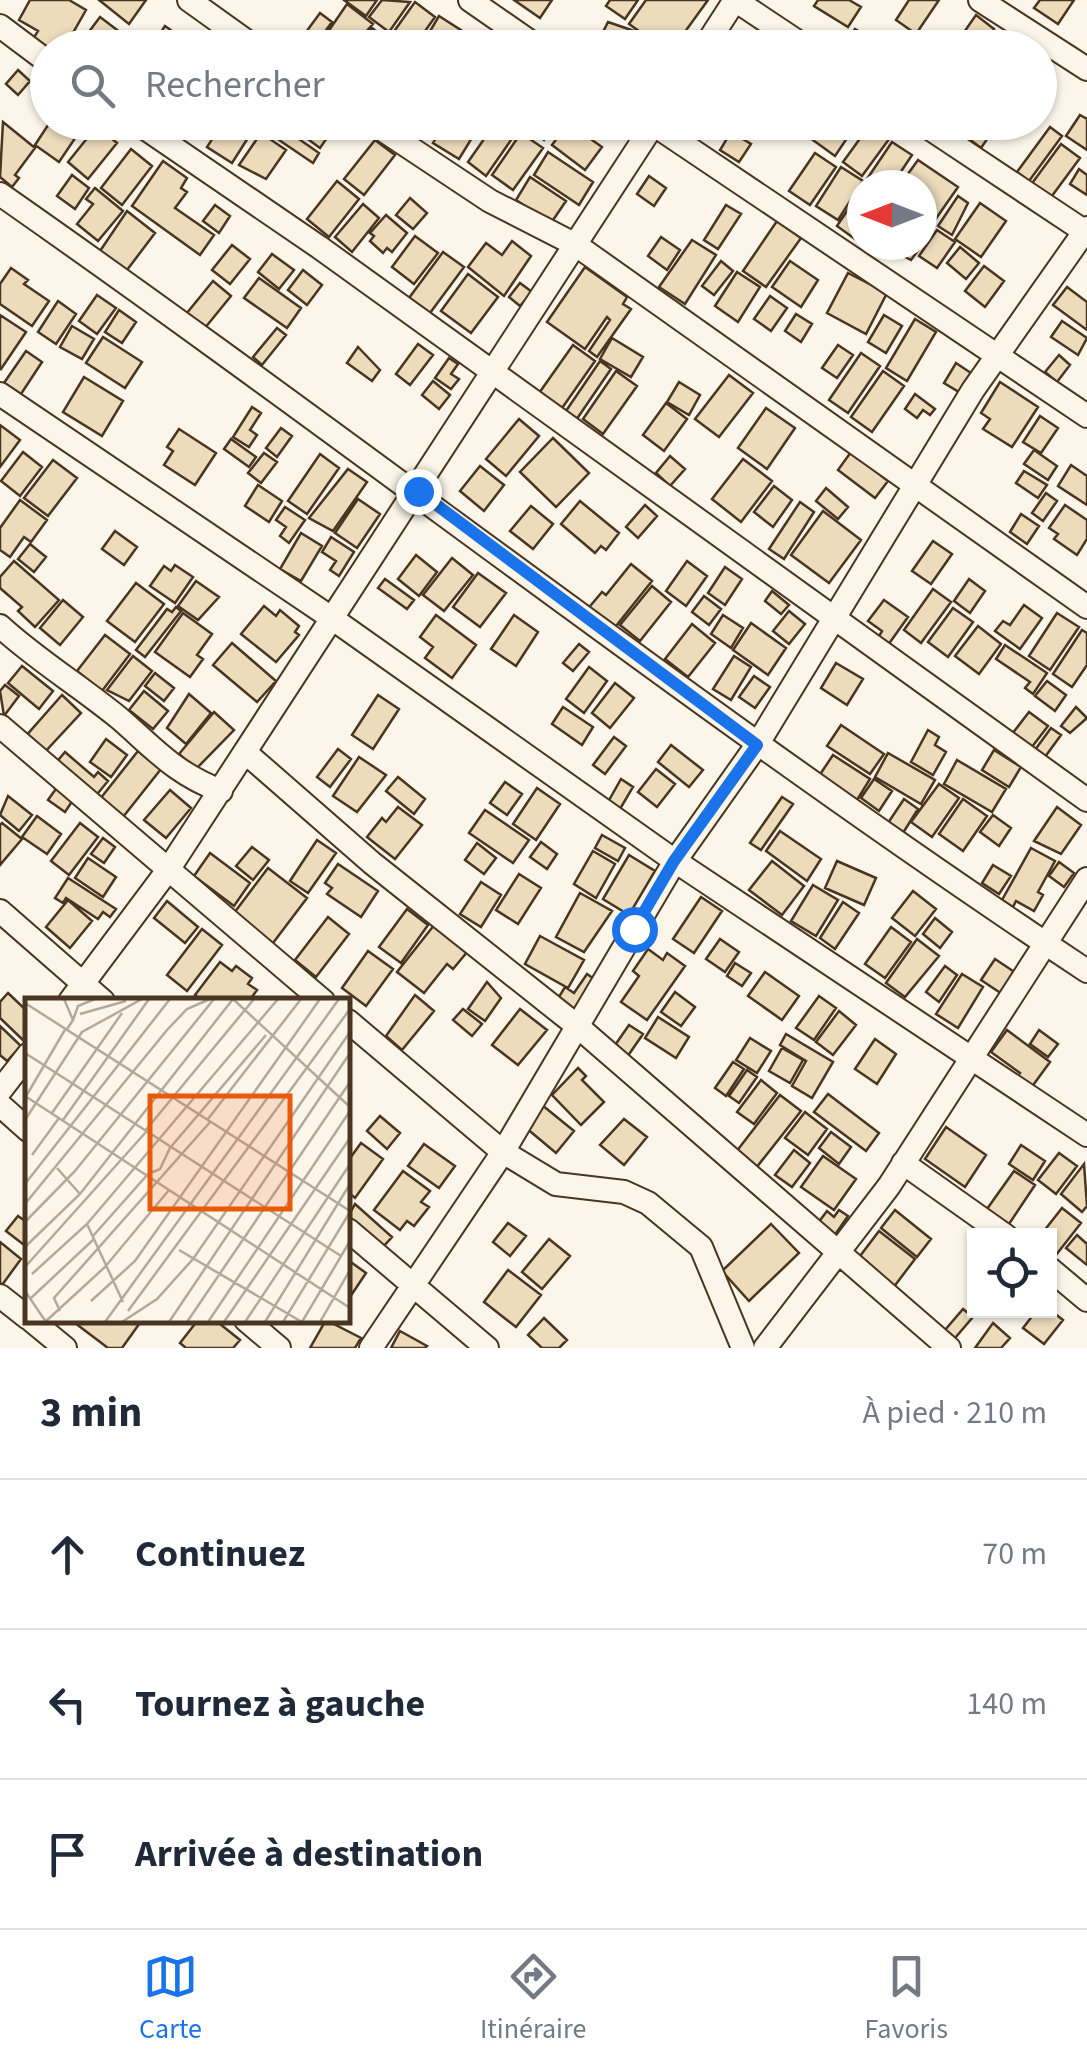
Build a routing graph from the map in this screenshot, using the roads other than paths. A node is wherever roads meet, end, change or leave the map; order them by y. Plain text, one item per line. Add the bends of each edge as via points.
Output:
1 (190, 0) edge
2 (470, 0) edge
3 (980, 0) edge
4 (0, 26) edge
5 (231, 30) edge
6 (514, 30) edge
7 (716, 30) edge
8 (779, 30) edge
9 (1027, 30) edge
10 (30, 48) edge
11 (1057, 49) edge
12 (1087, 68) edge
13 (162, 140) edge
14 (398, 140) edge
15 (642, 140) edge
16 (678, 140) edge
17 (947, 140) edge
18 (0, 194) edge
19 (1086, 231) edge
20 (576, 244) junction
21 (998, 355) junction
22 (492, 373) junction
23 (0, 394) edge
24 (1087, 416) edge
25 (917, 484) junction
26 (418, 491) junction
27 (1087, 607) edge
28 (835, 616) junction
29 (333, 620) junction
30 (0, 626) edge
31 (0, 726) edge
32 (757, 745) junction
33 (246, 753) junction
34 (221, 791) junction
35 (1087, 800) edge
36 (674, 861) junction
37 (168, 870) junction
38 (1087, 879) edge
39 (0, 911) edge
40 (1047, 944) junction
41 (1087, 970) edge
42 (85, 982) junction
43 (72, 998) edge
44 (101, 998) edge
45 (322, 998) edge
46 (350, 1023) edge
47 (576, 1025) junction
48 (25, 1059) edge
49 (970, 1061) junction
50 (0, 1091) edge
51 (0, 1104) edge
52 (25, 1127) edge
53 (1087, 1135) edge
54 (502, 1152) junction
55 (903, 1162) junction
56 (995, 1228) edge
57 (350, 1232) edge
58 (840, 1254) junction
59 (1057, 1275) edge
60 (416, 1283) junction
61 (0, 1296) edge
62 (1087, 1300) edge
63 (25, 1316) edge
64 (34, 1323) edge
65 (250, 1323) edge
66 (65, 1348) edge
67 (280, 1348) edge
68 (371, 1348) edge
69 (488, 1348) edge
70 (743, 1348) edge
71 (765, 1348) edge
72 (949, 1348) edge

1 - 5 street
2 - 6 street
3 - 9 street
4 - 10 street
7 - 8 street via 735,0
11 - 12 street
13 - 22 street
14 - 20 street via 490,201
15 - 20 street
16 - 21 street
17 - 19 street
18 - 26 street
19 - 21 street
20 - 22 street
20 - 25 street
21 - 24 street
21 - 25 street
22 - 26 street
22 - 28 street
23 - 29 street
25 - 27 street
25 - 28 street
26 - 29 street
26 - 32 street
28 - 32 street
28 - 35 street
29 - 33 street
29 - 36 street
30 - 34 street via 122,720 155,755
31 - 37 street
32 - 36 street
32 - 40 street
33 - 34 street
33 - 47 street
34 - 37 street
36 - 47 street
36 - 49 street
37 - 42 street
37 - 45 street
38 - 40 street
39 - 42 street
40 - 41 street
40 - 49 street
42 - 43 street
42 - 44 street
46 - 54 street
47 - 54 street
47 - 58 street
48 - 50 street
49 - 53 street
49 - 55 street
51 - 52 street
54 - 60 street
54 - 70 street via 556,1184 624,1192 648,1203 701,1247
55 - 56 street
55 - 58 street
57 - 60 street
58 - 71 street
58 - 72 street
59 - 62 street
60 - 68 street
60 - 69 street
61 - 63 street
64 - 66 street
65 - 67 street

